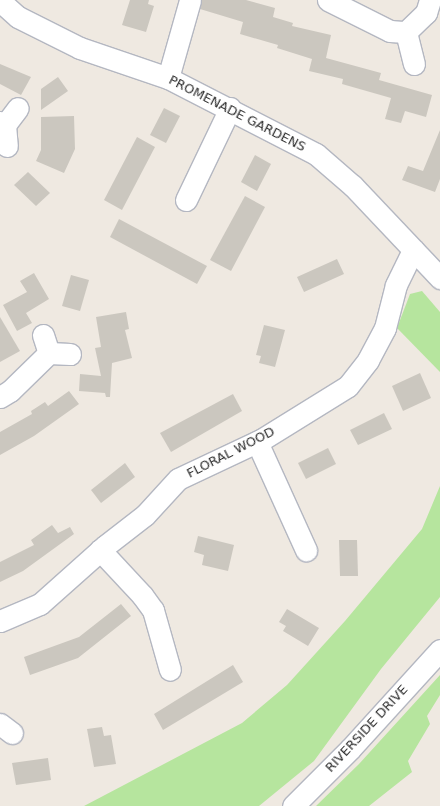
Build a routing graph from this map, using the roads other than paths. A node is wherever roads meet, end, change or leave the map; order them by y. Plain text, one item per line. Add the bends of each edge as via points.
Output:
1 (190, 0) edge
2 (328, 0) edge
3 (430, 0) edge
4 (0, 1) edge
5 (406, 32) junction
6 (414, 64) dead end
7 (168, 78) junction
8 (18, 108) dead end
9 (230, 108) junction
10 (3, 124) edge
11 (7, 146) dead end
12 (186, 200) dead end
13 (413, 250) junction
14 (438, 270) edge
15 (70, 354) dead end
16 (0, 397) edge
17 (257, 442) junction
18 (100, 550) junction
19 (306, 550) dead end
20 (0, 621) edge
21 (440, 650) edge
22 (170, 670) dead end
23 (293, 806) edge

1 - 7 street
2 - 5 street via 390,31
3 - 5 street via 426,13
4 - 7 street, PROMENADE GARDENS via 18,18 80,48
5 - 6 street
7 - 9 street, PROMENADE GARDENS
8 - 10 street
9 - 12 street
9 - 13 street, PROMENADE GARDENS via 316,154 353,186
10 - 11 street
13 - 14 street, PROMENADE GARDENS
13 - 17 street, FLORAL WOOD via 396,285 385,328 368,360 348,386
15 - 16 street via 46,344 10,391
17 - 18 street, FLORAL WOOD via 178,480 145,515
17 - 19 street
18 - 20 street, FLORAL WOOD via 40,604
18 - 22 street via 153,610
21 - 23 street, RIVERSIDE DRIVE via 350,749

